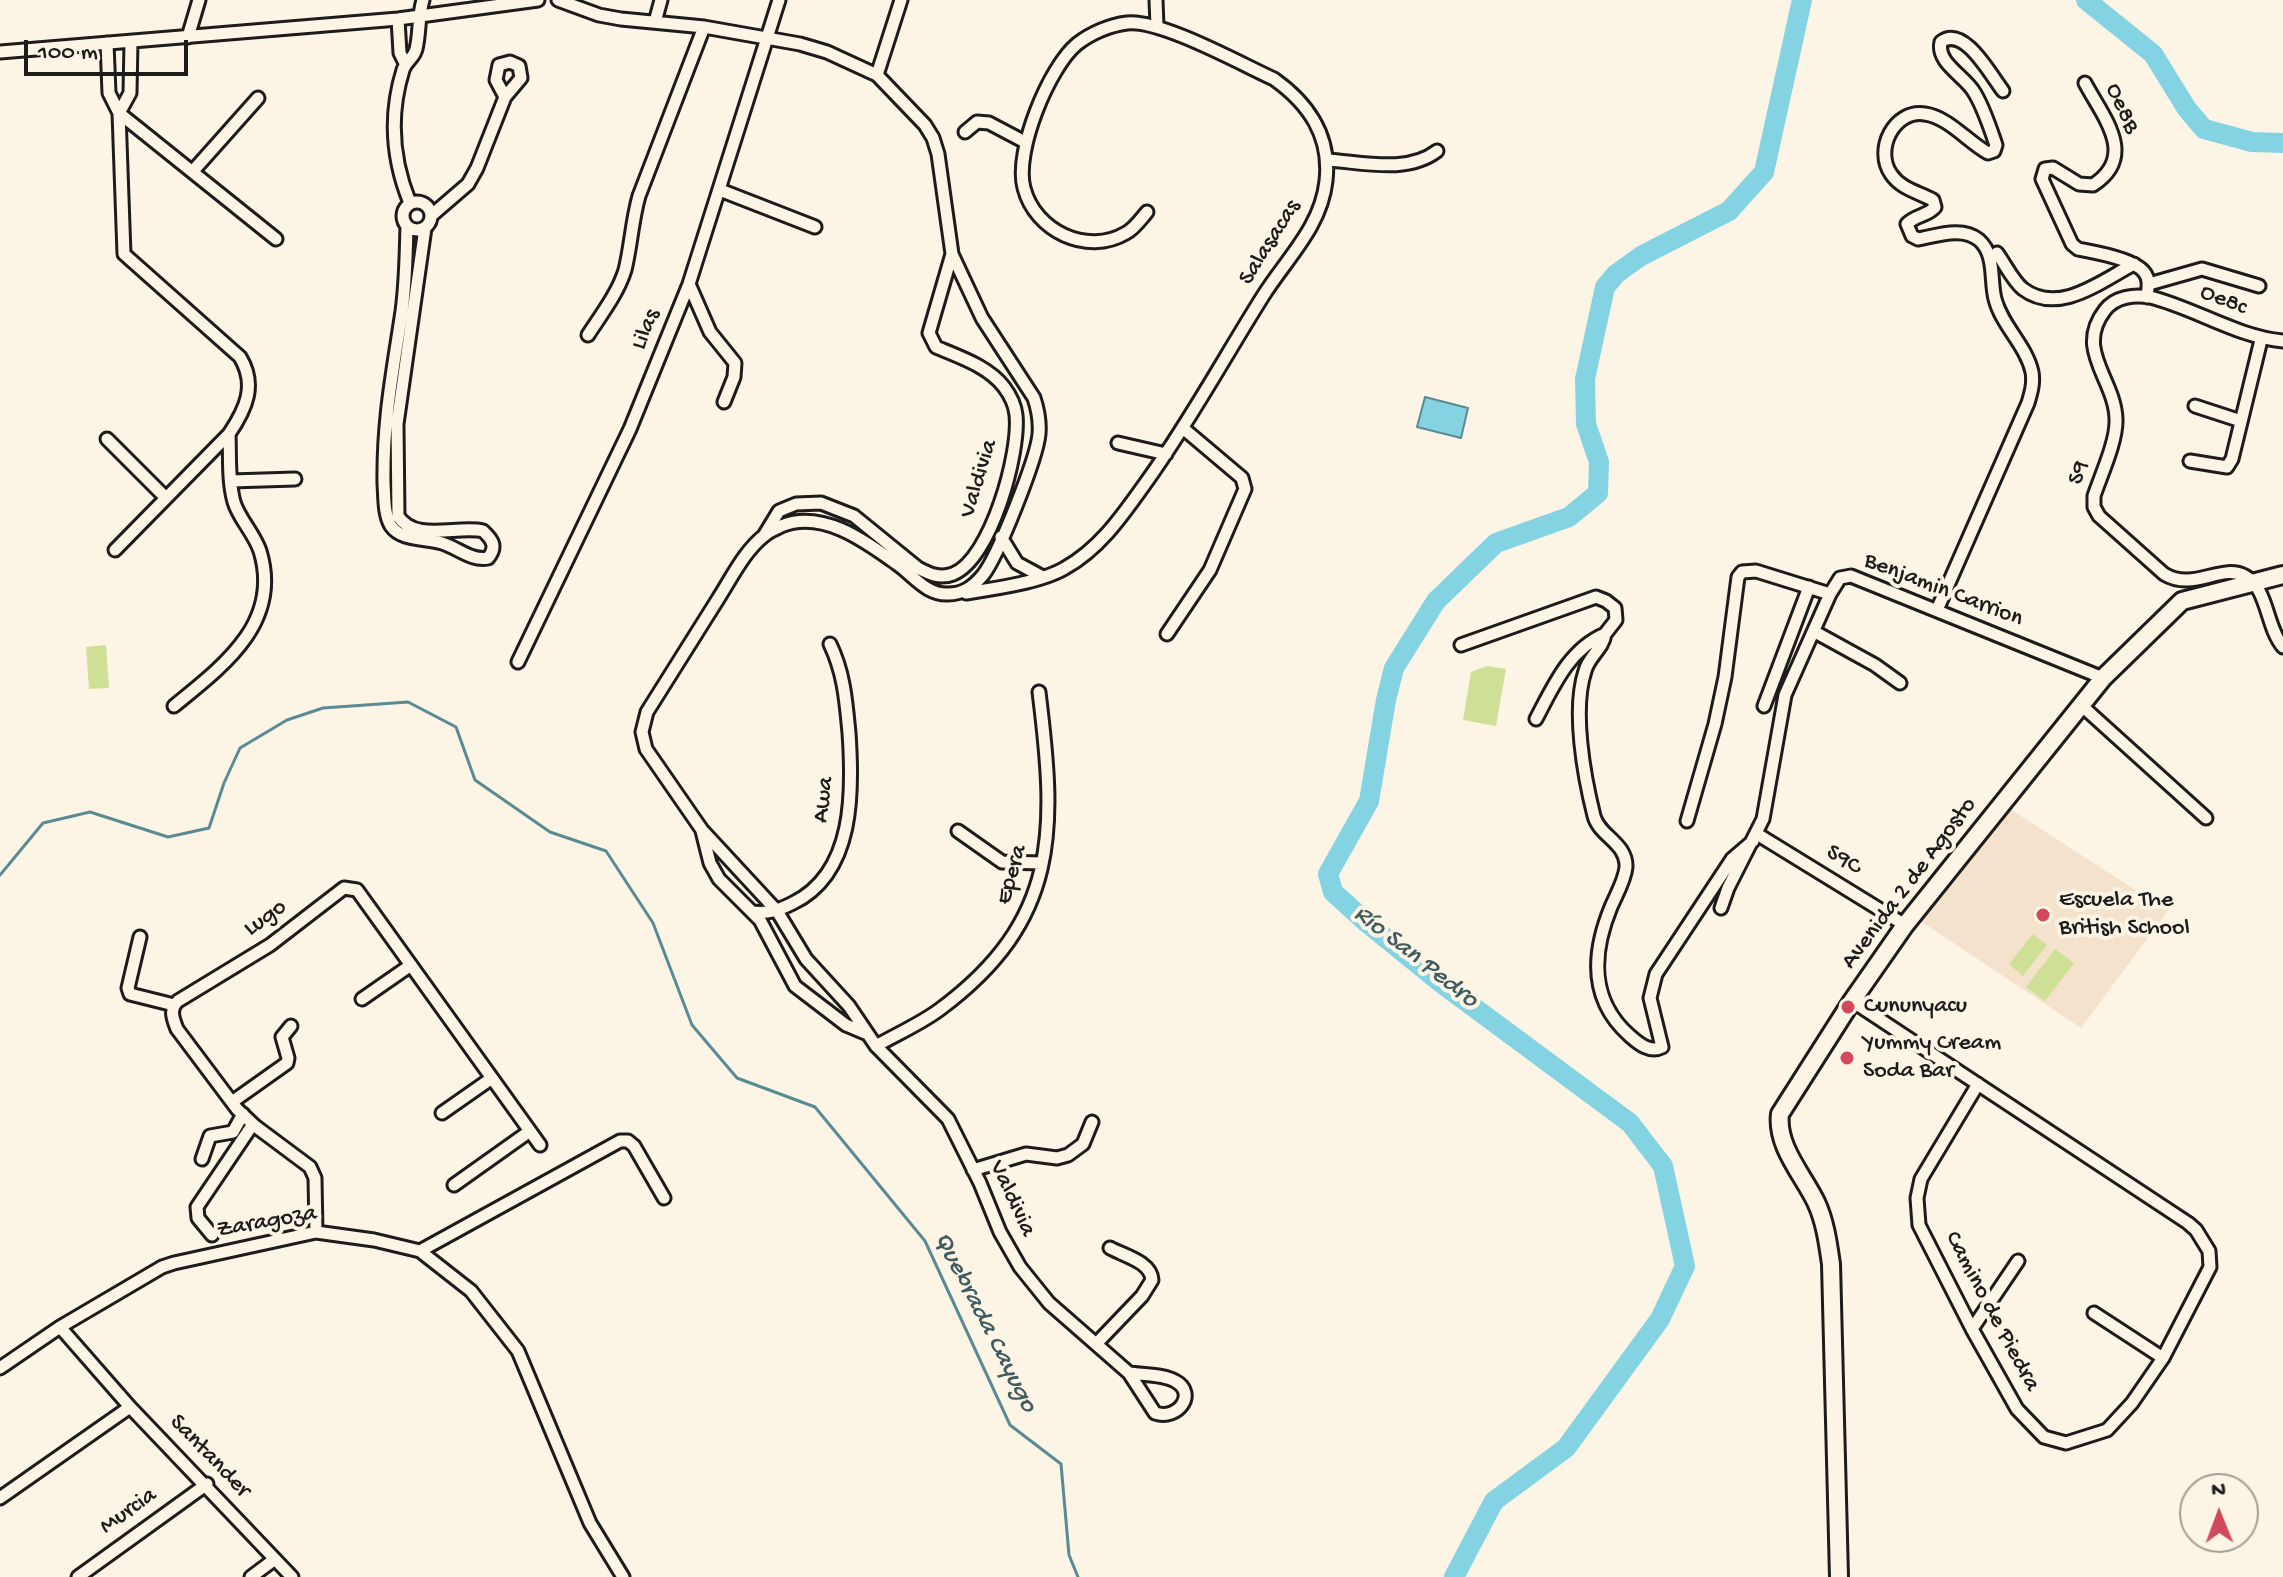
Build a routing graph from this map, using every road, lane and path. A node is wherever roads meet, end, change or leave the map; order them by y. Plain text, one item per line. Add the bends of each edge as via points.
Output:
1 (199, 0) edge
2 (423, 0) edge
3 (538, 0) edge
4 (558, 0) edge
5 (661, 0) edge
6 (779, 0) edge
7 (901, 0) edge
8 (1156, 0) edge
9 (418, 17) junction
10 (398, 19) junction
11 (655, 22) junction
12 (1157, 26) junction
13 (704, 27) junction
14 (188, 37) junction
15 (769, 38) junction
16 (131, 42) junction
17 (107, 43) junction
18 (0, 52) edge
19 (405, 63) junction
20 (130, 67) junction
21 (108, 69) junction
22 (877, 75) junction
23 (2085, 83) dead end
24 (2003, 91) dead end
25 (505, 97) dead end
26 (258, 98) dead end
27 (119, 113) junction
28 (965, 132) dead end
29 (1025, 142) junction
30 (1437, 151) dead end
31 (1327, 160) junction
32 (193, 171) junction
33 (720, 190) junction
34 (410, 203) junction
35 (1147, 212) dead end
36 (432, 215) junction
37 (407, 226) junction
38 (815, 227) dead end
39 (425, 228) junction
40 (276, 239) dead end
41 (1997, 253) dead end
42 (952, 254) junction
43 (2134, 264) junction
44 (689, 284) junction
45 (2259, 286) dead end
46 (2148, 290) junction
47 (588, 335) dead end
48 (2261, 340) junction
49 (2283, 341) edge
50 (724, 402) dead end
51 (2195, 406) dead end
52 (2241, 421) junction
53 (1184, 429) junction
54 (229, 434) junction
55 (107, 439) dead end
56 (1118, 443) dead end
57 (1166, 454) junction
58 (2190, 461) dead end
59 (295, 479) dead end
60 (231, 481) junction
61 (165, 497) junction
62 (992, 524) junction
63 (765, 534) junction
64 (1002, 539) junction
65 (115, 550) dead end
66 (901, 560) junction
67 (2283, 575) edge
68 (1042, 576) junction
69 (2256, 583) junction
70 (1809, 587) junction
71 (962, 593) junction
72 (1830, 594) junction
73 (1937, 610) junction
74 (1815, 632) junction
75 (1167, 634) dead end
76 (1605, 634) junction
77 (830, 644) dead end
78 (1461, 645) dead end
79 (2283, 647) edge
80 (518, 662) dead end
81 (2103, 678) junction
82 (1900, 683) dead end
83 (1039, 692) dead end
84 (2081, 705) junction
85 (174, 706) dead end
86 (1764, 706) dead end
87 (1536, 719) dead end
88 (2206, 818) dead end
89 (1687, 821) dead end
90 (702, 830) junction
91 (958, 831) dead end
92 (1755, 838) junction
93 (1042, 863) junction
94 (1721, 908) dead end
95 (777, 911) junction
96 (752, 912) junction
97 (1905, 925) junction
98 (140, 937) dead end
99 (411, 965) junction
100 (362, 999) dead end
101 (1852, 1001) junction
102 (174, 1005) junction
103 (291, 1026) dead end
104 (865, 1033) junction
105 (876, 1046) junction
106 (492, 1078) junction
107 (1978, 1084) junction
108 (232, 1102) junction
109 (442, 1113) dead end
110 (243, 1114) junction
111 (1092, 1122) dead end
112 (253, 1124) junction
113 (530, 1131) junction
114 (540, 1145) dead end
115 (202, 1159) dead end
116 (973, 1170) junction
117 (454, 1185) dead end
118 (664, 1198) dead end
119 (316, 1232) junction
120 (212, 1235) dead end
121 (1110, 1248) dead end
122 (420, 1251) junction
123 (2018, 1261) dead end
124 (2094, 1313) dead end
125 (60, 1327) junction
126 (1972, 1329) junction
127 (1096, 1344) junction
128 (2163, 1358) junction
129 (0, 1368) edge
130 (1129, 1373) junction
131 (130, 1407) junction
132 (207, 1484) junction
133 (0, 1498) edge
134 (275, 1559) junction
135 (78, 1577) edge
136 (251, 1577) edge
137 (292, 1577) edge
138 (623, 1577) edge
139 (1839, 1577) edge

1 - 14 street
2 - 9 street
3 - 9 street
4 - 11 street via 599,15
5 - 11 street
6 - 15 street, Lilas
7 - 22 street
8 - 12 street
9 - 10 street
9 - 19 street via 417,46
10 - 14 street
10 - 19 street
11 - 13 street
12 - 29 street, Salasacas via 1128,23 1096,32 1076,45 1058,68
12 - 31 street, Salasacas via 1292,91 1318,127
13 - 15 street
13 - 47 street via 639,196 625,269
14 - 16 street
15 - 22 street via 827,52
15 - 33 street, Lilas
16 - 17 street
16 - 20 street
17 - 18 street
17 - 21 street
19 - 34 street via 393,130
20 - 21 street
20 - 27 street via 130,93
21 - 27 street via 109,93
22 - 42 street via 933,138
23 - 43 street, Oe8B via 2115,141 2112,170 2093,185 2079,184 2053,168 2045,169 2042,179 2072,244
24 - 73 street via 1969,46 1948,37 1939,49 1974,91 1994,151 1988,153 1940,119 1922,113 1894,125 1886,147 1888,171 1894,178 1933,200 1931,211 1907,224 1912,236 1955,233 1971,236 1986,249 1998,309 2033,374 2028,403
25 - 36 street via 468,184
26 - 32 street
27 - 32 street
27 - 54 street via 124,254 240,357 249,376 249,397
28 - 29 street via 977,122 989,123
29 - 35 street, Salasacas via 1024,188 1052,229 1070,239 1108,241 1128,233
30 - 31 street via 1406,164
31 - 53 street, Salasacas via 1324,197 1314,223
32 - 40 street
33 - 38 street
33 - 44 street, Lilas
34 - 36 street via 420,201
34 - 37 street via 403,213
36 - 39 street
37 - 39 street
37 - 39 street via 402,317 383,437 388,519 400,534 441,543 478,560 494,551 483,531 419,530 398,516 397,424
41 - 43 street via 2022,288 2049,300 2063,301
42 - 62 street, Valdivia via 931,340 1003,384 1016,413 1012,461
42 - 64 street via 982,318 1038,410 1035,453
43 - 46 street via 2145,272
44 - 50 street via 710,332 735,363
44 - 80 street, Lilas via 630,429
45 - 46 street via 2202,269
46 - 48 street, Oe8c
46 - 69 street, S9 via 2110,304 2096,322 2095,354 2117,418 2094,507 2176,581 2232,572
48 - 49 street, Oe8c
48 - 52 street
51 - 52 street
52 - 58 street via 2227,467
53 - 57 street, Salasacas
53 - 75 street via 1242,478 1245,489 1210,570
54 - 60 street
54 - 61 street
55 - 61 street
56 - 57 street
57 - 68 street, Salasacas via 1117,524 1094,547 1066,568
59 - 60 street
60 - 85 street via 235,504 259,547 263,605 236,650
61 - 65 street
62 - 64 street
62 - 66 street, Valdivia via 962,569 950,575 929,574
63 - 66 street via 784,525 818,522
63 - 66 street, Valdivia via 779,511 821,503 854,516
63 - 90 street, Valdivia via 742,560 647,712 642,732 646,749
64 - 68 street via 1017,563
64 - 71 street via 986,572
66 - 71 street, Salasacas via 936,594
67 - 69 main road, Avenida 2 de Agosto
68 - 71 street, Salasacas
69 - 79 street
69 - 81 main road, Avenida 2 de Agosto via 2182,601
70 - 72 street, Benjamin Carrion
70 - 86 street
70 - 89 street, Benjamin Carrion via 1756,571 1738,577 1725,677
72 - 73 street, Benjamin Carrion via 1840,578 1851,576
72 - 74 street
73 - 81 street, Benjamin Carrion
74 - 82 street
74 - 92 street via 1785,695
76 - 78 street via 1616,620 1615,608 1596,597
76 - 87 street via 1564,668
76 - 92 street via 1584,672 1580,735 1596,822 1622,851 1626,868 1602,931 1596,966 1607,1008 1641,1045 1662,1047 1650,998 1656,974 1732,859
77 - 95 street, Awa via 846,696 851,801 846,830 826,876 799,901
81 - 84 main road, Avenida 2 de Agosto
83 - 93 street, Epera via 1049,787
84 - 88 street
84 - 97 main road, Avenida 2 de Agosto
90 - 95 street, Valdivia
90 - 96 street, Valdivia via 719,879
91 - 93 street via 1002,862
92 - 94 street
92 - 97 street, S9C
93 - 105 street, Epera via 1028,912 990,966 938,1010
95 - 96 street, Awa
95 - 104 street, Valdivia via 806,959 849,1006
96 - 104 street, Valdivia via 795,986
97 - 101 main road, Avenida 2 de Agosto
98 - 102 street via 128,991
99 - 100 street
99 - 102 street, Lugo via 357,890 348,887 270,945
99 - 106 street, Lugo
101 - 107 street, Camino de Piedra
101 - 139 main road, Avenida 2 de Agosto via 1786,1102 1779,1124 1817,1204 1829,1251
102 - 108 street via 177,1029
103 - 108 street via 282,1037 287,1063
104 - 105 street, Valdivia
105 - 116 street, Valdivia via 948,1119
106 - 109 street
106 - 113 street, Lugo
107 - 126 street, Camino de Piedra via 1921,1179 1917,1198 1919,1225
107 - 128 street, Camino de Piedra via 2196,1230 2209,1251 2210,1267
108 - 110 street
110 - 112 street
110 - 115 street via 233,1132 210,1136
111 - 116 street via 1083,1144 1068,1155 1026,1154
112 - 119 street via 314,1173
112 - 120 street via 197,1207 198,1218
113 - 114 street, Lugo
113 - 117 street
116 - 127 street, Valdivia via 1020,1267 1049,1303
118 - 122 street via 634,1146 620,1141
119 - 122 street, Zaragoza
119 - 125 street, Zaragoza via 162,1267
121 - 127 street via 1145,1266 1152,1280
122 - 138 street, Zaragoza via 471,1291 518,1351 590,1523
123 - 126 street
124 - 128 street
125 - 129 street, Zaragoza
125 - 131 street, Santander
126 - 128 street, Camino de Piedra via 2017,1409 2044,1437 2066,1443 2107,1430
127 - 130 street, Valdivia
130 - 130 street, Valdivia via 1155,1413 1168,1415 1184,1402 1178,1382
131 - 132 street, Santander
131 - 133 street
132 - 134 street, Santander
132 - 135 street, Murcia
134 - 136 street
134 - 137 street, Santander

